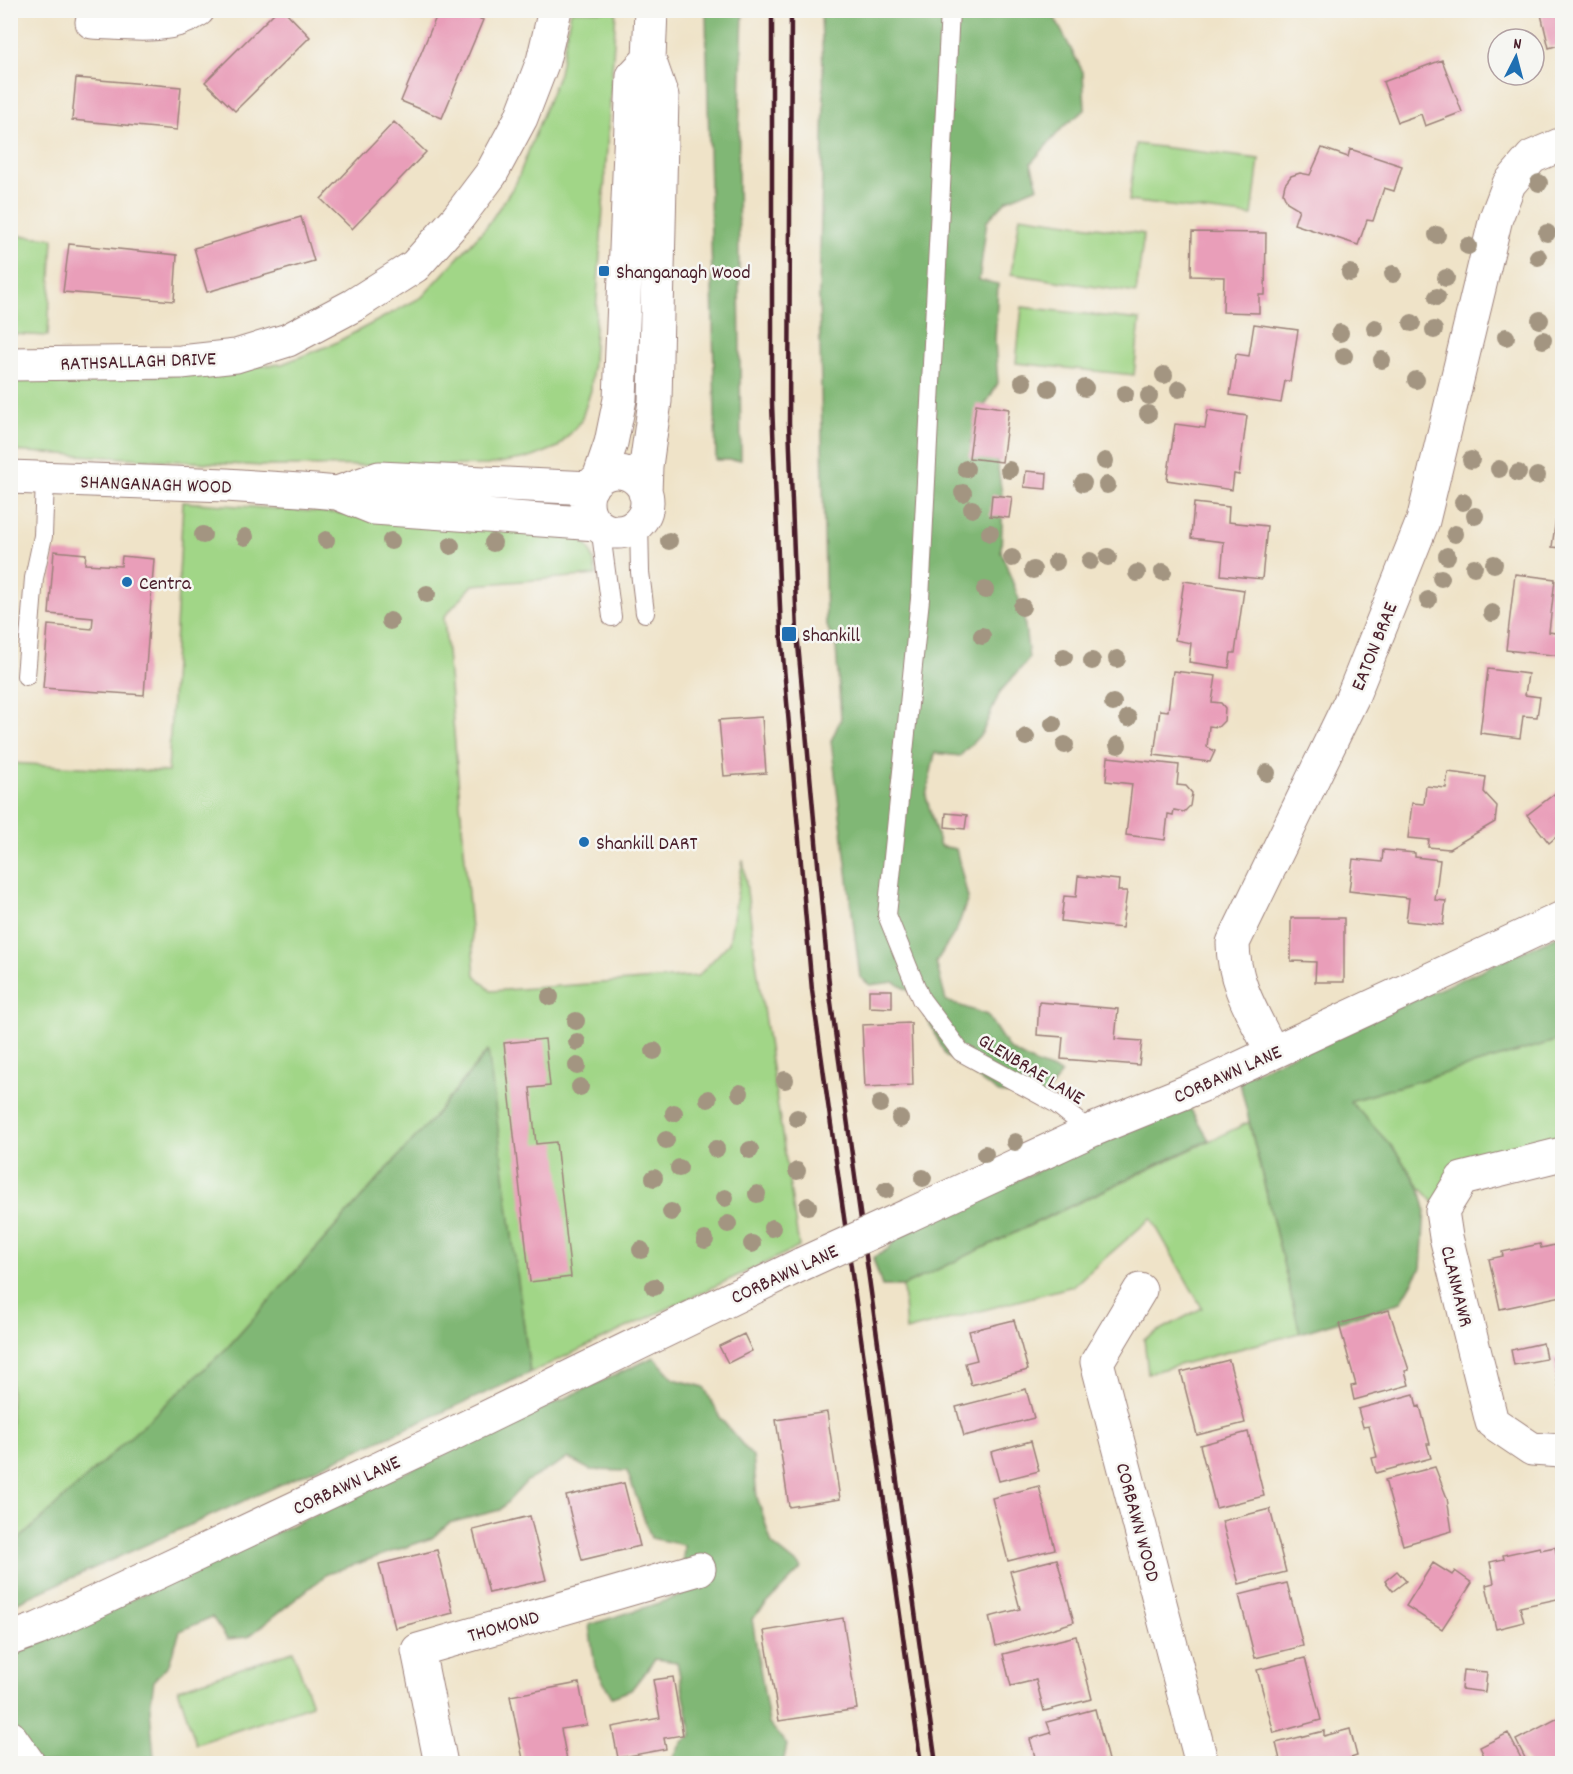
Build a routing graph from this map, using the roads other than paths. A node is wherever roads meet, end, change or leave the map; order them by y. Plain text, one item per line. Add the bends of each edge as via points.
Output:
1 (198, 10) edge
2 (555, 10) edge
3 (651, 10) edge
4 (950, 10) edge
5 (92, 22) dead end
6 (649, 59) junction
7 (1563, 144) edge
8 (10, 364) edge
9 (10, 477) edge
10 (45, 479) junction
11 (595, 483) junction
12 (337, 493) junction
13 (642, 507) junction
14 (600, 526) junction
15 (645, 613) dead end
16 (612, 617) dead end
17 (26, 676) dead end
18 (1563, 918) edge
19 (1272, 1052) junction
20 (1090, 1131) junction
21 (1563, 1154) edge
22 (1140, 1290) dead end
23 (1563, 1451) edge
24 (699, 1569) dead end
25 (10, 1640) edge
26 (10, 1737) edge
27 (29, 1764) edge
28 (441, 1764) edge
29 (1202, 1764) edge

1 - 5 street via 160,24
2 - 8 street, RATHSALLAGH DRIVE via 543,61 521,118 491,174 415,266 288,340 236,356 182,362
3 - 6 street
4 - 20 lane, GLENBRAE LANE via 920,599 886,915 921,999 961,1052 1055,1103
6 - 11 street via 633,76 620,399
6 - 13 street via 662,96 655,401
7 - 19 street, EATON BRAE via 1533,157 1509,184 1496,218 1423,521 1353,698 1233,943 1238,984
9 - 10 street, SHANGANAGH WOOD
10 - 12 street, SHANGANAGH WOOD
10 - 17 lane via 43,536 34,578
11 - 12 street, SHANGANAGH WOOD via 379,478
11 - 13 street, SHANGANAGH WOOD via 615,472 624,473 641,484
11 - 14 street via 588,510
12 - 14 street, SHANGANAGH WOOD via 374,508
13 - 14 street, SHANGANAGH WOOD via 621,531
13 - 15 lane via 640,572
14 - 16 lane
18 - 19 street, CORBAWN LANE
19 - 20 street, CORBAWN LANE
20 - 25 street, CORBAWN LANE, bridge
21 - 23 street, CLANMAWR via 1462,1179 1442,1211 1492,1422 1532,1449
22 - 29 street, CORBAWN WOOD via 1097,1362
24 - 28 street, THOMOND via 418,1650
26 - 27 street

